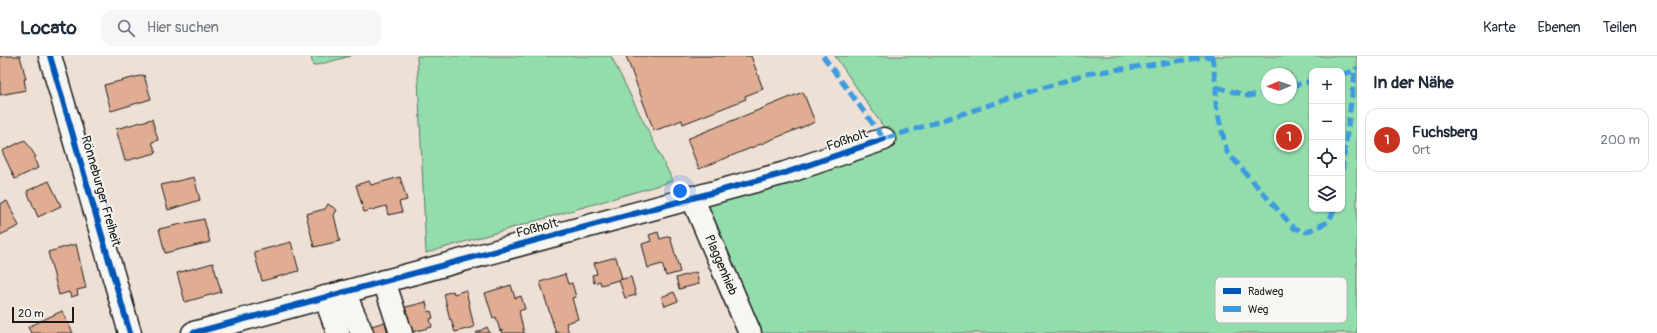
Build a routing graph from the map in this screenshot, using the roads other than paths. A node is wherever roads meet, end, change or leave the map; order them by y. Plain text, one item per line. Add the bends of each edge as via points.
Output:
1 (50, 56) edge
2 (884, 139) dead end
3 (692, 198) junction
4 (384, 281) junction
5 (334, 295) junction
6 (130, 333) edge
7 (193, 333) edge
8 (338, 333) edge
9 (362, 333) edge
10 (402, 333) edge
11 (750, 333) edge

1 - 6 street, Rönneburger Freiheit
2 - 3 street, Foßholt via 785,173
3 - 4 street, Foßholt
3 - 11 street, Plaggenhieb
4 - 5 street, Foßholt
4 - 10 street
5 - 7 street, Foßholt
5 - 8 street
5 - 9 street

